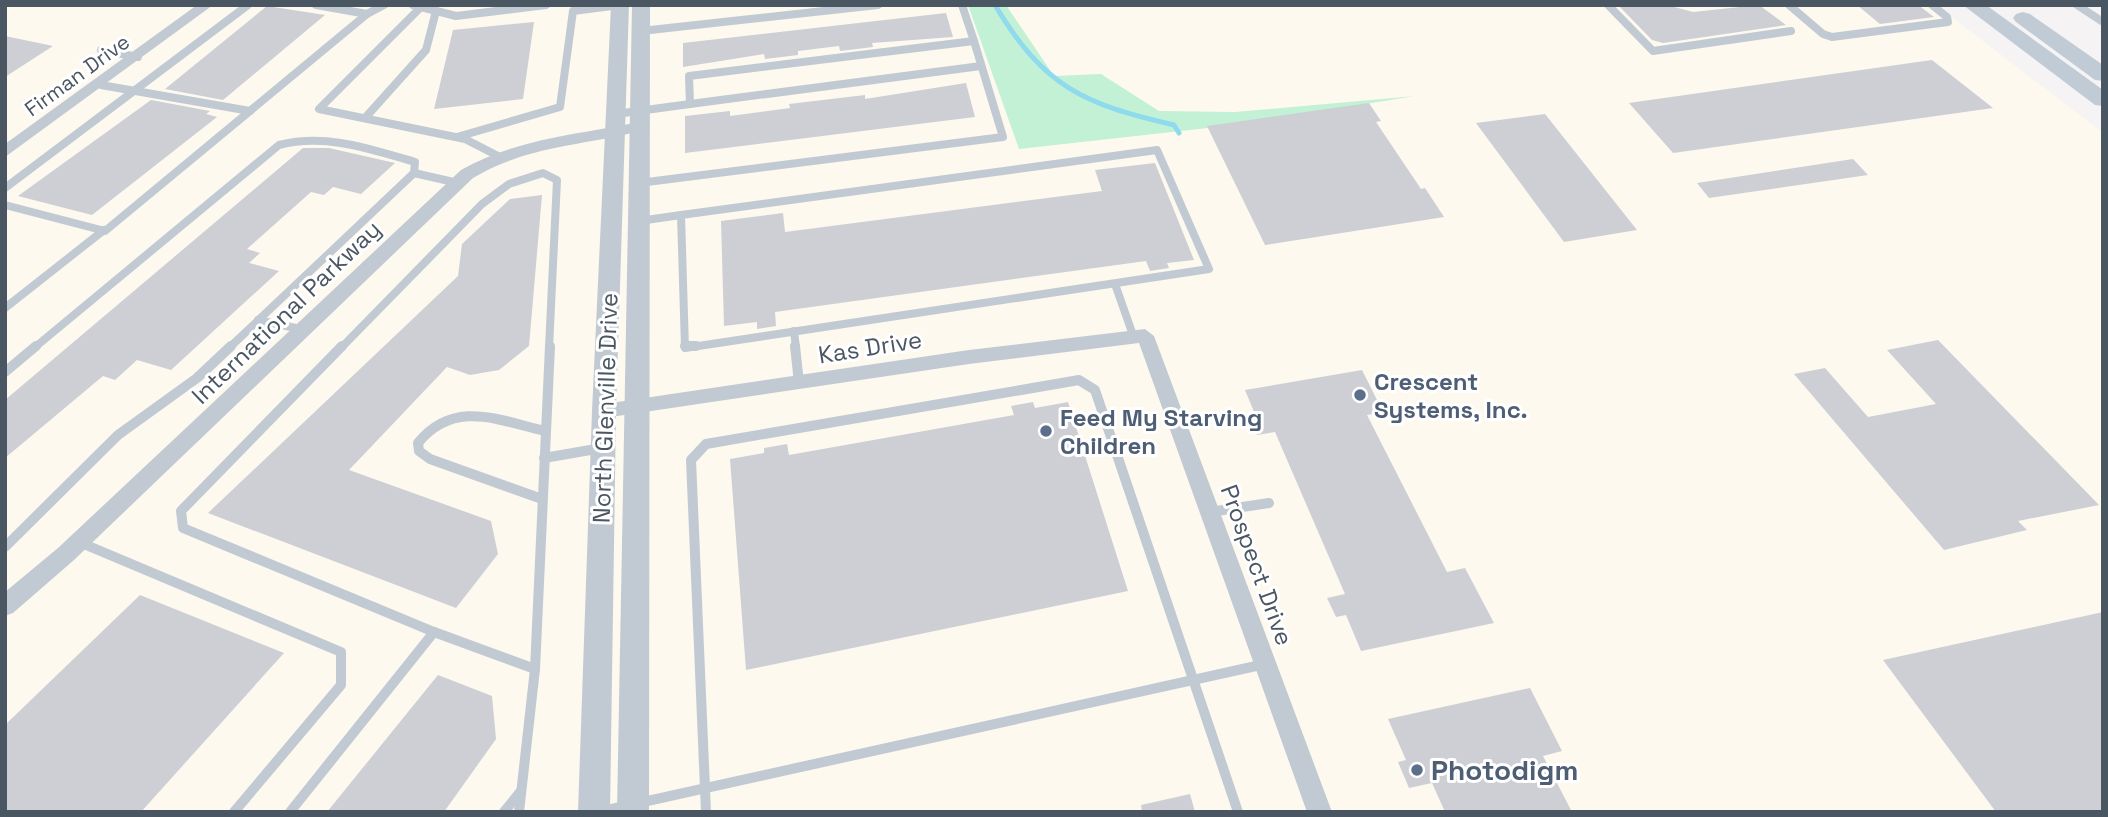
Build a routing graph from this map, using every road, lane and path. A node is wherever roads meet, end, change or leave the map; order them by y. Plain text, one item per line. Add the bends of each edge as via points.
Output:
1 (206, 5) edge
2 (248, 5) edge
3 (316, 5) edge
4 (384, 5) edge
5 (546, 5) edge
6 (620, 5) edge
7 (641, 5) edge
8 (878, 5) edge
9 (962, 5) edge
10 (1608, 5) edge
11 (1789, 5) edge
12 (1932, 5) edge
13 (1973, 5) edge
14 (2005, 5) edge
15 (2077, 5) edge
16 (419, 6) edge
17 (570, 8) edge
18 (436, 11) junction
19 (366, 14) junction
20 (2103, 22) edge
21 (1791, 31) dead end
22 (640, 32) junction
23 (2047, 35) junction
24 (2021, 40) junction
25 (974, 41) junction
26 (101, 50) dead end
27 (139, 57) junction
28 (981, 66) junction
29 (2103, 75) edge
30 (101, 85) junction
31 (133, 90) junction
32 (2103, 100) edge
33 (690, 104) junction
34 (250, 111) junction
35 (365, 118) junction
36 (640, 119) junction
37 (616, 122) junction
38 (455, 137) junction
39 (5, 152) edge
40 (500, 157) junction
41 (414, 173) junction
42 (458, 183) junction
43 (639, 183) junction
44 (5, 188) edge
45 (5, 205) edge
46 (681, 215) junction
47 (639, 221) junction
48 (104, 230) junction
49 (1115, 284) junction
50 (5, 308) edge
51 (258, 320) junction
52 (306, 330) junction
53 (794, 331) junction
54 (1139, 337) junction
55 (5, 372) edge
56 (799, 383) junction
57 (637, 408) junction
58 (604, 411) junction
59 (545, 431) junction
60 (603, 448) junction
61 (544, 458) junction
62 (542, 499) junction
63 (1269, 503) dead end
64 (1210, 512) junction
65 (79, 542) junction
66 (5, 547) edge
67 (5, 606) edge
68 (434, 632) junction
69 (1265, 664) junction
70 (535, 669) junction
71 (1194, 679) junction
72 (706, 788) junction
73 (522, 791) junction
74 (633, 808) edge
75 (234, 812) edge
76 (290, 812) edge
77 (504, 812) edge
78 (519, 812) edge
79 (596, 812) edge
80 (706, 812) edge
81 (1238, 812) edge
82 (1320, 812) edge

1 - 27 street, Firman Drive
2 - 31 lane
3 - 19 lane
4 - 19 lane
5 - 18 lane via 456,16
6 - 17 lane
6 - 37 street, North Glenville Drive
7 - 22 street, North Glenville Drive
8 - 22 lane
9 - 25 lane
10 - 21 lane via 1653,51
11 - 12 lane via 1832,37 1948,22
13 - 24 main road
14 - 23 main road
15 - 20 lane
16 - 18 lane
16 - 35 lane via 320,109
17 - 38 lane via 560,107
18 - 35 lane via 426,50
19 - 34 lane
22 - 36 street, North Glenville Drive
23 - 24 main road
23 - 29 main road
24 - 32 main road
25 - 28 lane
25 - 33 lane via 689,76
26 - 27 lane
27 - 30 street, Firman Drive
28 - 33 lane
28 - 43 lane via 1003,136
30 - 31 lane
30 - 39 street, Firman Drive
31 - 34 lane
31 - 44 lane
33 - 36 lane
34 - 48 lane
35 - 38 lane
36 - 37 street, International Parkway
36 - 43 street, North Glenville Drive
37 - 40 street, International Parkway
37 - 58 street, North Glenville Drive
38 - 40 lane
40 - 42 street, International Parkway
41 - 42 lane
41 - 51 lane
41 - 55 lane via 415,162 316,138 279,145
42 - 52 street, International Parkway
43 - 47 street, North Glenville Drive
45 - 48 lane
46 - 47 lane
46 - 49 lane via 1157,150 1209,270
46 - 53 lane via 685,348
47 - 57 street, North Glenville Drive
48 - 50 lane
49 - 53 lane
49 - 54 lane
51 - 52 lane
51 - 66 lane via 197,378 118,435
52 - 65 street, International Parkway
53 - 56 lane
54 - 56 street, Kas Drive
54 - 64 street, Prospect Drive
56 - 57 street, Kas Drive
57 - 58 street, Kas Drive
57 - 74 street, North Glenville Drive
58 - 60 street, North Glenville Drive
59 - 61 lane
59 - 62 lane via 466,414 438,423 418,443 419,451 430,459
59 - 68 lane via 557,180 543,173 509,184 482,204 181,511 183,528
60 - 61 lane
60 - 79 street, North Glenville Drive
61 - 62 lane
62 - 70 lane
63 - 64 lane
64 - 69 street, Prospect Drive
65 - 67 street, International Parkway
65 - 75 lane via 341,652 341,685
68 - 70 lane
68 - 76 lane
69 - 71 lane
69 - 82 street, Prospect Drive
70 - 73 lane
71 - 72 lane
71 - 72 lane via 1095,390 1079,380 706,444 691,460
71 - 81 lane
72 - 74 lane
72 - 80 lane
73 - 77 lane
73 - 78 lane
74 - 79 lane

